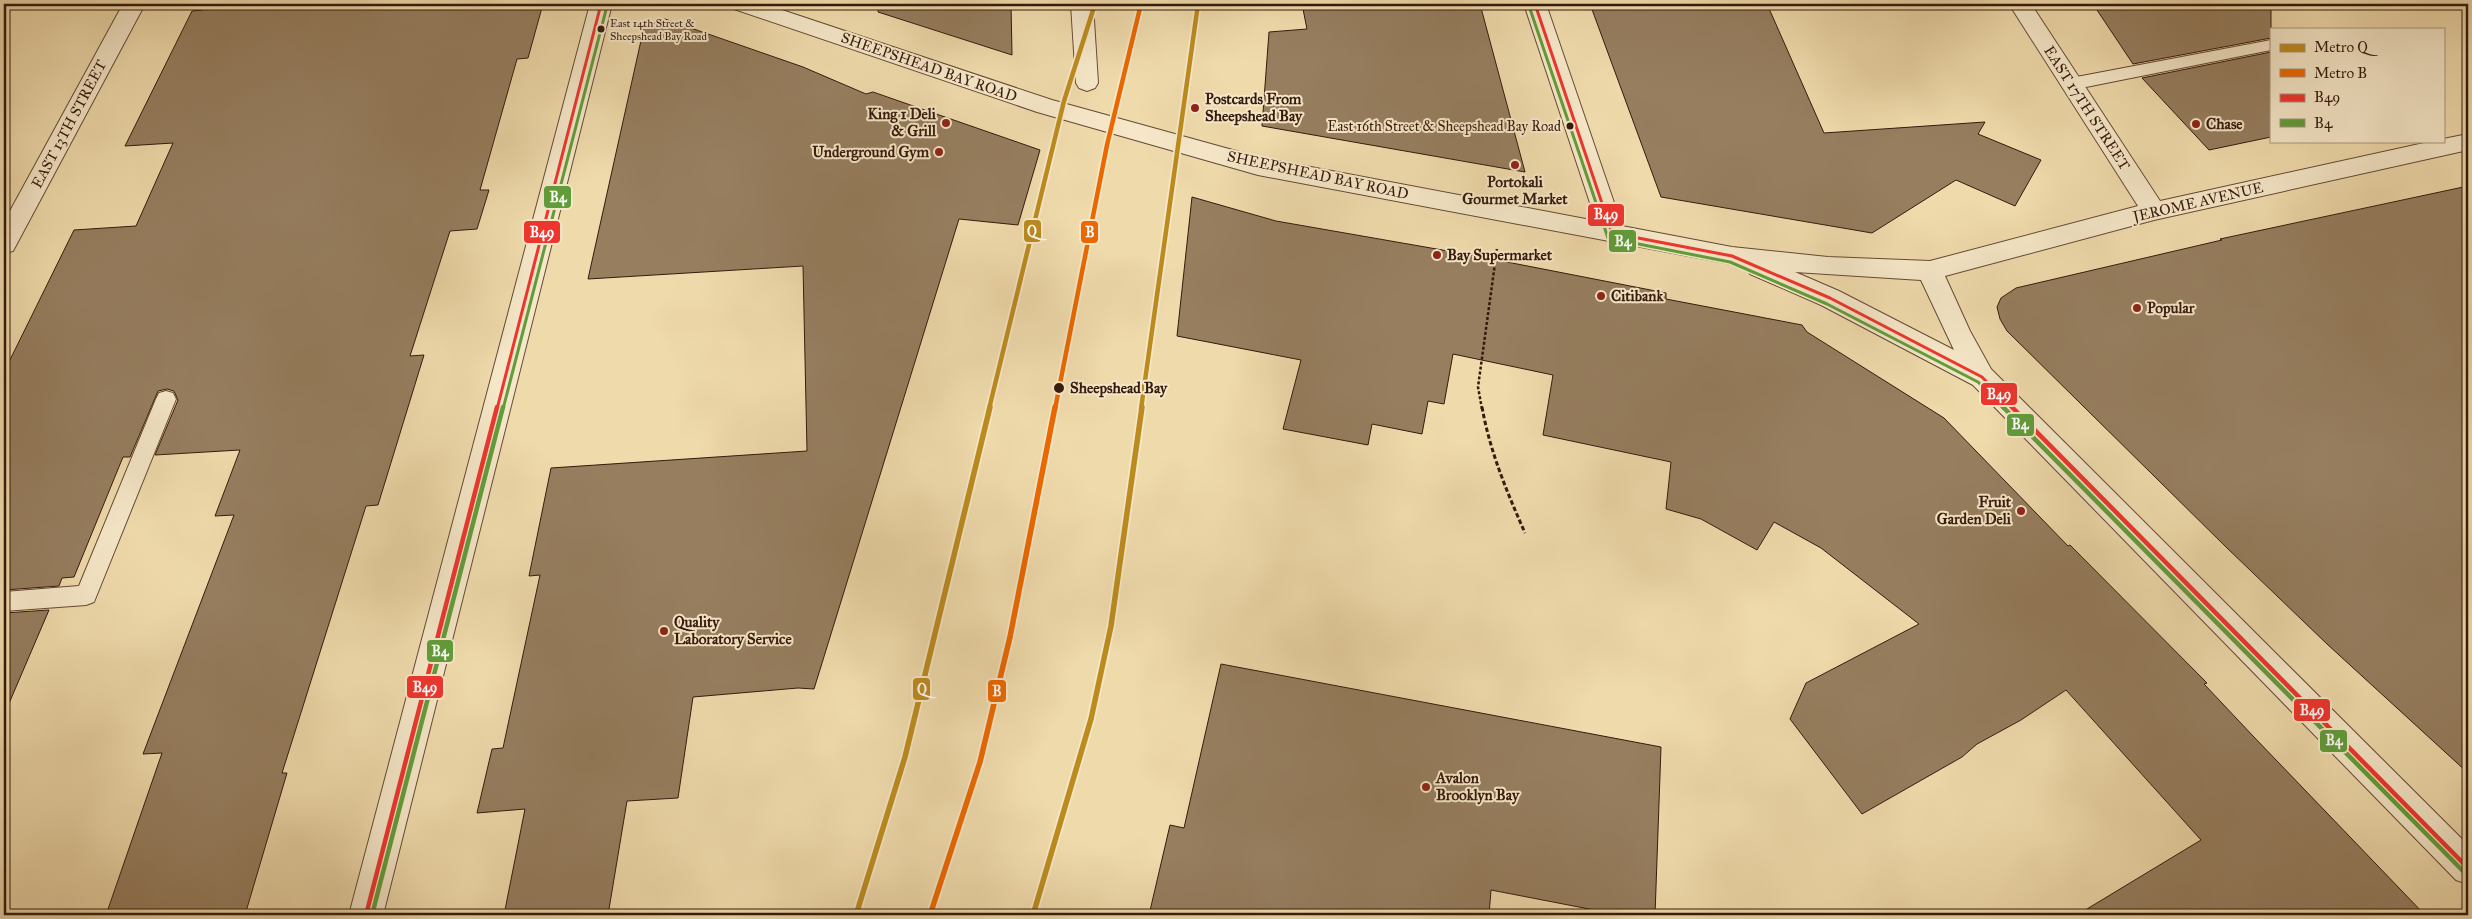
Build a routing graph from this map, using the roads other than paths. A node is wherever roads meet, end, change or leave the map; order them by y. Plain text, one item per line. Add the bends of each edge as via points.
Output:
1 (134, 4) edge
2 (601, 4) edge
3 (742, 4) edge
4 (1082, 4) edge
5 (1535, 4) edge
6 (2020, 4) edge
7 (2270, 45) edge
8 (1087, 83) dead end
9 (2071, 84) junction
10 (2468, 142) edge
11 (2435, 145) edge
12 (2154, 211) junction
13 (1612, 233) junction
14 (4, 244) edge
15 (1732, 256) junction
16 (1930, 271) junction
17 (1982, 377) junction
18 (166, 399) dead end
19 (4, 602) edge
20 (2468, 868) edge
21 (366, 915) edge

1 - 14 street, EAST 13TH STREET
2 - 21 street
3 - 13 street, SHEEPSHEAD BAY ROAD via 1045,106 1258,166
4 - 8 street
5 - 13 street
6 - 9 street, EAST 17TH STREET
7 - 9 lane
9 - 12 street, EAST 17TH STREET
10 - 11 street, JEROME AVENUE
11 - 12 street, JEROME AVENUE
12 - 16 street, JEROME AVENUE
13 - 15 street, SHEEPSHEAD BAY ROAD
15 - 16 street, SHEEPSHEAD BAY ROAD via 1828,266
15 - 17 street, SHEEPSHEAD BAY ROAD via 1830,298
16 - 17 street, SHEEPSHEAD BAY ROAD via 1958,334
17 - 20 street, SHEEPSHEAD BAY ROAD
18 - 19 lane via 86,595

